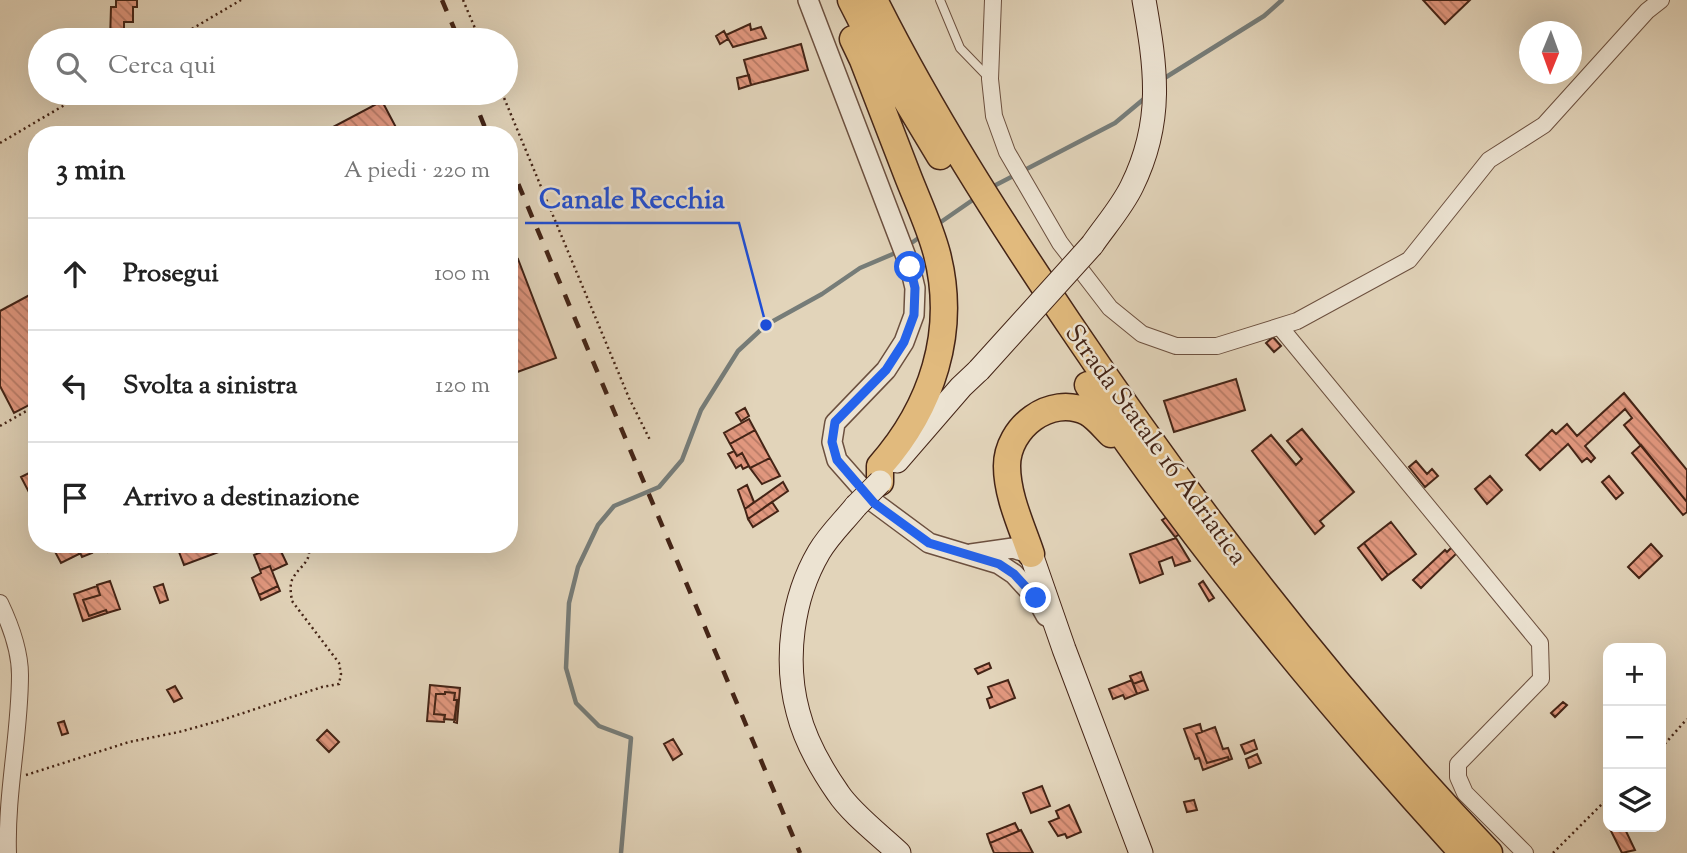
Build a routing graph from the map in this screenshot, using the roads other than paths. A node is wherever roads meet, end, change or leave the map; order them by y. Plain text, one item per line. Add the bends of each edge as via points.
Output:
1 (808, 0) edge
2 (834, 0) edge
3 (851, 0) edge
4 (874, 0) edge
5 (940, 0) edge
6 (993, 0) edge
7 (1144, 0) edge
8 (1661, 0) edge
9 (989, 79) junction
10 (967, 184) junction
11 (985, 214) junction
12 (1280, 327) junction
13 (1142, 465) junction
14 (880, 482) junction
15 (968, 554) junction
16 (1031, 554) junction
17 (999, 564) junction
18 (0, 603) edge
19 (1064, 649) junction
20 (4, 811) edge
21 (8, 853) edge
22 (899, 853) edge
23 (1141, 853) edge
24 (1463, 853) edge
25 (1489, 853) edge
26 (1525, 853) edge

1 - 15 street via 915,288 914,315 904,342 886,370 835,422 832,442 837,460 874,503 929,543
2 - 14 highway via 863,60 923,216 937,255 942,294 942,335 934,376 919,413 880,466
3 - 10 highway, Strada Statale 16 Adriatica via 878,53
4 - 10 highway, Strada Statale 16 Adriatica
5 - 9 lane via 960,48
6 - 9 street
7 - 14 main road, bridge via 1156,96 1132,188 1092,245
8 - 12 street via 1544,125 1489,160 1409,260
9 - 12 street via 994,116 1007,152 1060,243 1110,308 1142,334 1176,346 1217,346
10 - 11 highway, Strada Statale 16 Adriatica
11 - 13 highway, Strada Statale 16 Adriatica
11 - 25 highway, Strada Statale 16 Adriatica via 1174,474 1314,655
12 - 26 street via 1540,643 1541,679 1458,764 1465,793
13 - 16 highway via 1086,412 1061,407 1035,415 1013,439 1007,465
13 - 24 highway, Strada Statale 16 Adriatica via 1345,720
14 - 22 main road, bridge via 820,551 794,616 792,665 798,712 816,755 839,795
15 - 16 street via 1013,548
15 - 17 street
16 - 17 street via 1018,563
16 - 19 main road
17 - 19 street via 1036,598
18 - 20 street via 10,623 21,673
19 - 23 main road
20 - 21 street

